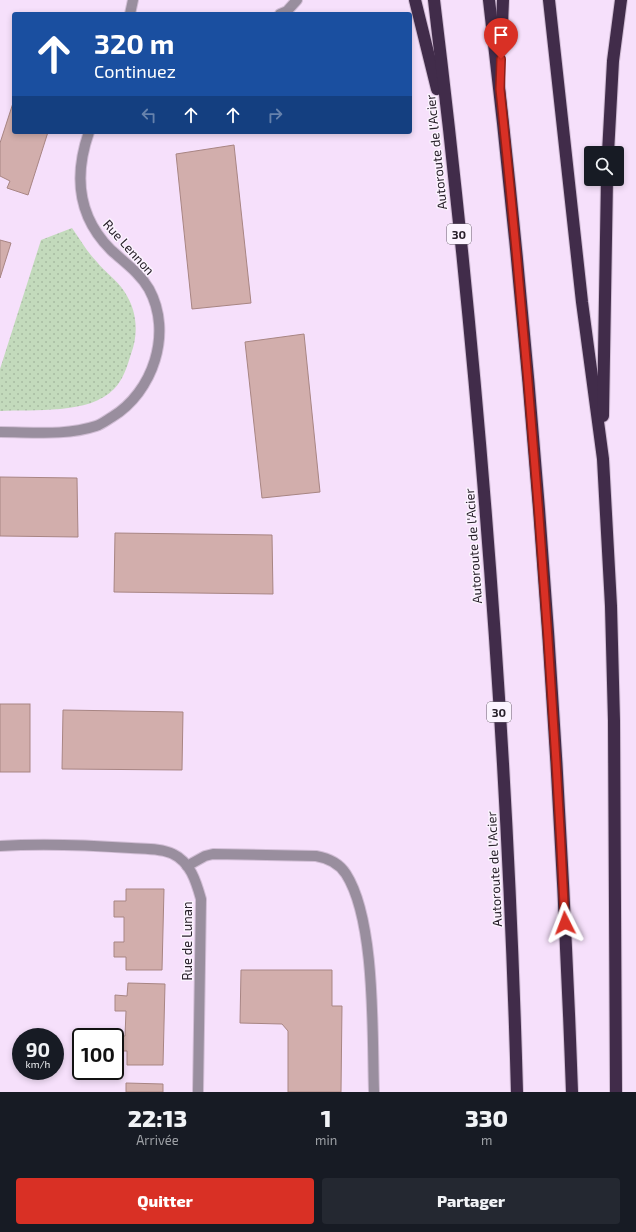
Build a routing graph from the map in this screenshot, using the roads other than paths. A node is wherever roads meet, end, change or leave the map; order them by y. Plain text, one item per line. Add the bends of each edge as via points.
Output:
1 (133, 0) edge
2 (298, 0) edge
3 (415, 0) edge
4 (434, 0) edge
5 (489, 0) edge
6 (503, 0) edge
7 (549, 0) edge
8 (621, 0) edge
9 (130, 12) edge
10 (285, 12) edge
11 (500, 89) junction
12 (88, 134) edge
13 (449, 135) junction
14 (608, 146) edge
15 (607, 186) edge
16 (0, 432) edge
17 (603, 459) junction
18 (0, 846) edge
19 (187, 866) junction
20 (198, 1092) edge
21 (374, 1092) edge
22 (517, 1092) edge
23 (572, 1092) edge
24 (616, 1092) edge

1 - 9 street
2 - 10 street
3 - 13 highway
4 - 13 highway, Autoroute de l'Acier / 30
5 - 11 highway
6 - 11 highway
7 - 17 highway via 582,302
8 - 14 highway via 614,55
11 - 23 highway via 544,574 560,825
12 - 16 street, Rue Lennon via 81,158 80,184 85,210 96,232 110,249 137,273 149,289 156,307 157,353 150,376 136,397 120,412 98,425 70,432
13 - 22 highway, Autoroute de l'Acier / 30 via 470,341 495,662 505,812
15 - 17 highway
17 - 24 highway via 614,721
18 - 19 street, Rue de Lunan via 81,845 156,850 172,853
19 - 20 street, Rue de Lunan via 201,898
19 - 21 street via 213,854 316,856 327,858 346,873 354,889 369,960

